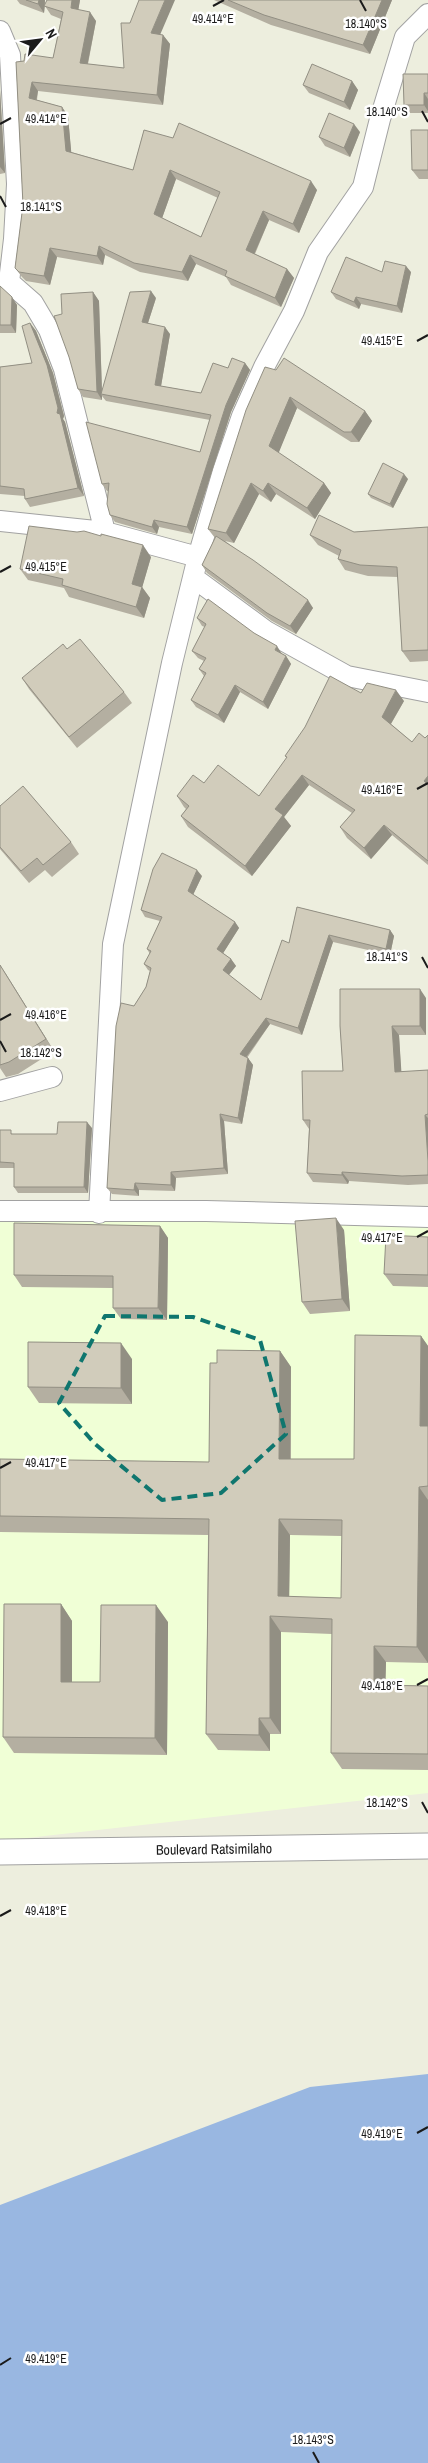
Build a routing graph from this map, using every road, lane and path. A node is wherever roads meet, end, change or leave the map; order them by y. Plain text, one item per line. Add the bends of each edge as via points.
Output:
1 (428, 14) edge
2 (0, 31) edge
3 (0, 521) edge
4 (105, 532) junction
5 (198, 556) junction
6 (194, 578) junction
7 (428, 692) edge
8 (52, 1077) dead end
9 (0, 1091) edge
10 (0, 1211) edge
11 (99, 1212) junction
12 (428, 1217) edge
13 (428, 1846) edge
14 (0, 1852) edge

1 - 5 street via 405,37 363,187 318,252 294,312 242,416
2 - 4 street via 10,55 17,184 8,282 33,303 52,338 64,369
3 - 4 street
4 - 5 street
5 - 6 street
6 - 7 street via 266,631 347,676
6 - 11 street via 172,663 113,944
8 - 9 street
10 - 11 street
11 - 12 street via 206,1211
13 - 14 street, Boulevard Ratsimilaho

